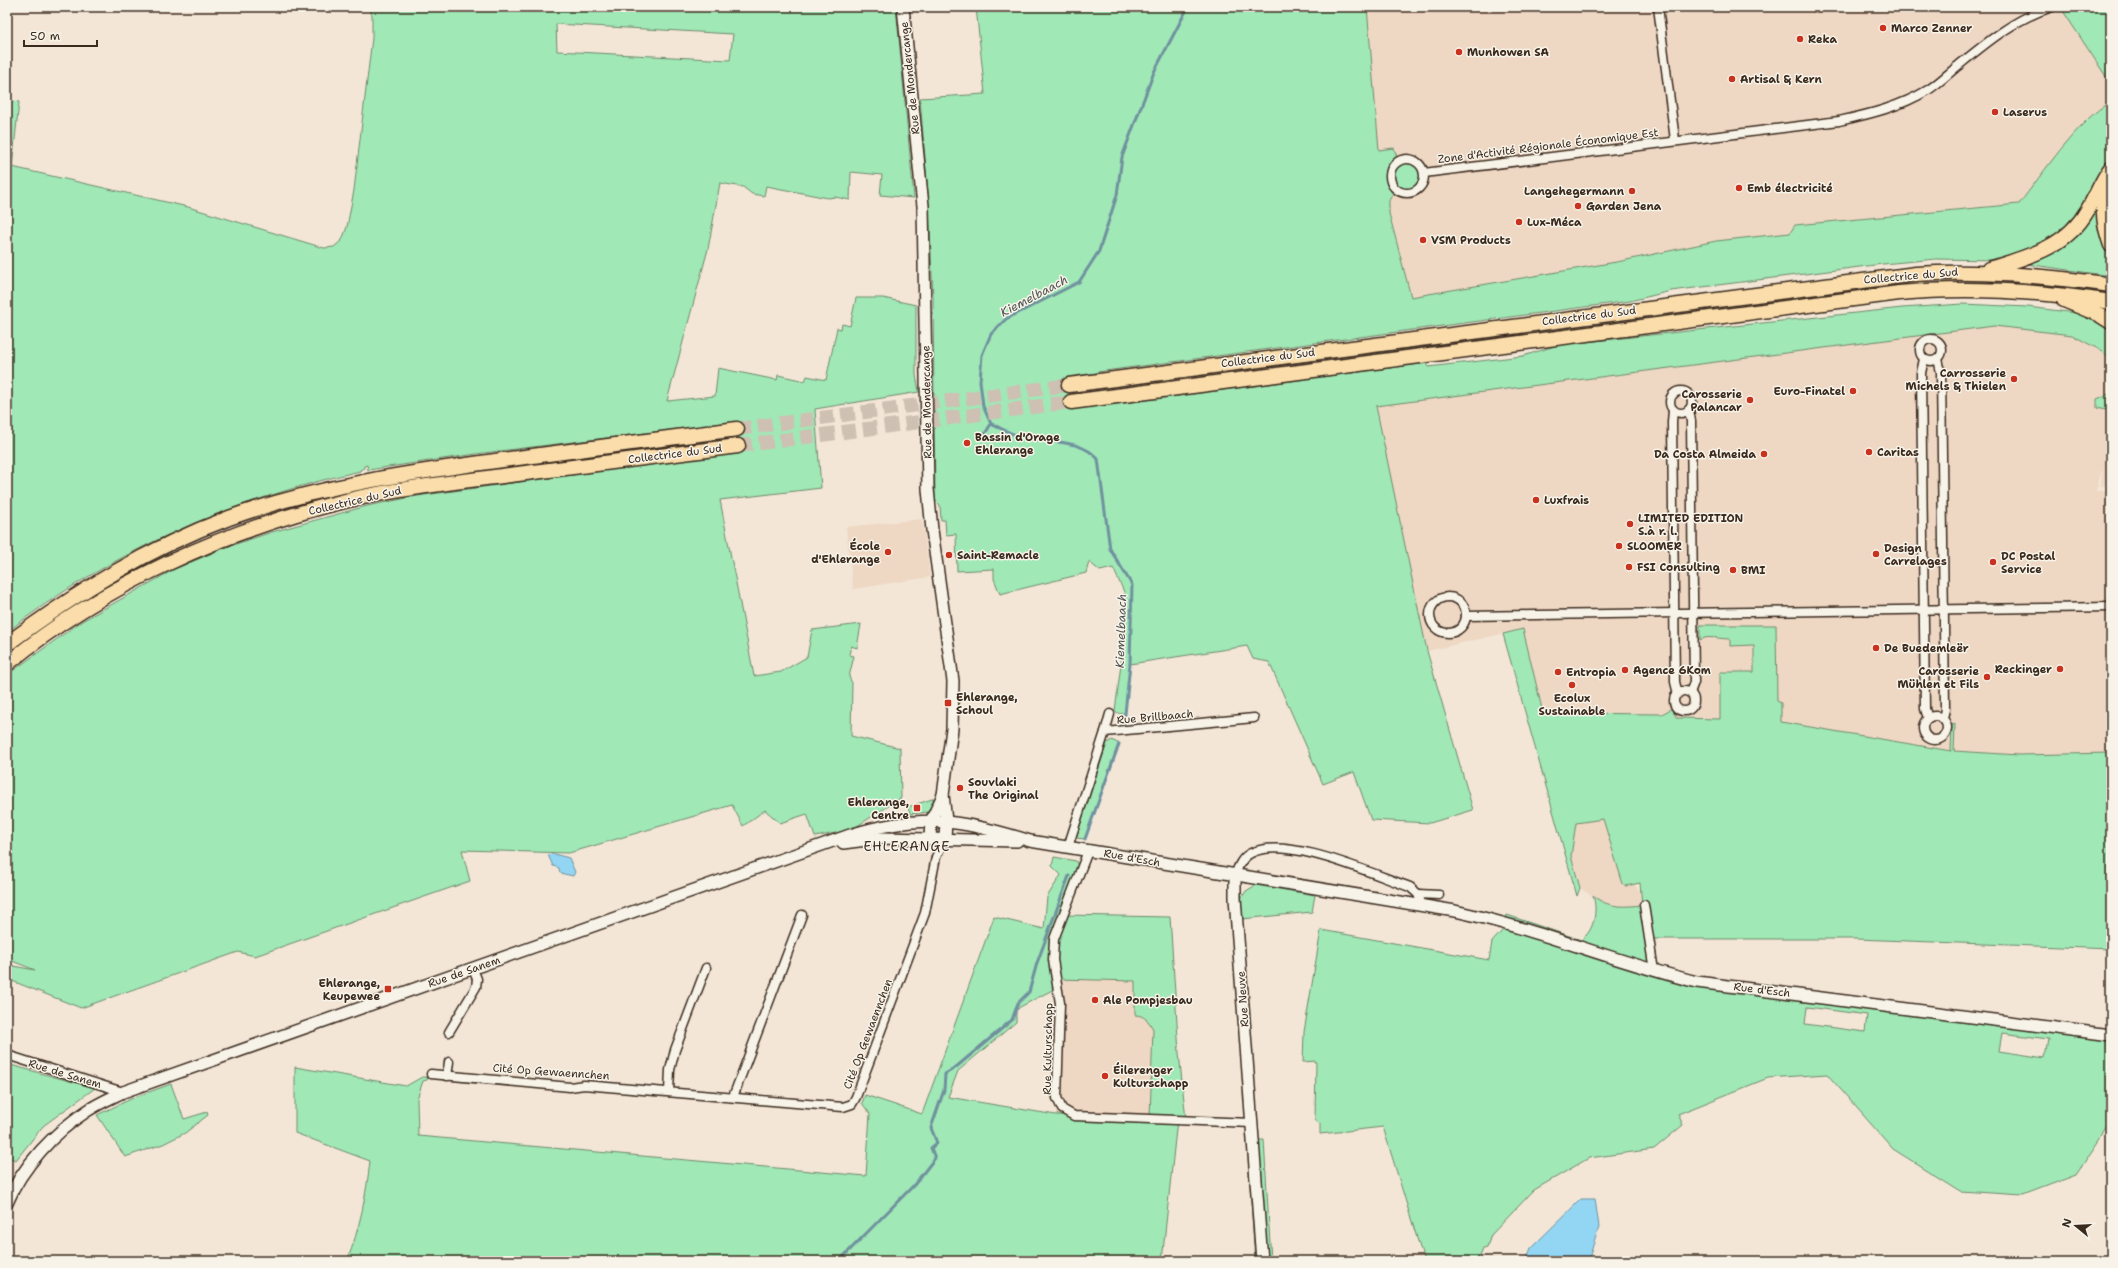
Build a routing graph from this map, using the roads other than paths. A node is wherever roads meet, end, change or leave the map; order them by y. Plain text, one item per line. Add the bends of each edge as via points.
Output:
1 (903, 7) edge
2 (1658, 7) edge
3 (2052, 7) edge
4 (1675, 140) junction
5 (2111, 168) edge
6 (1424, 173) junction
7 (2111, 182) edge
8 (2111, 245) edge
9 (1979, 272) junction
10 (2111, 285) edge
11 (2046, 293) junction
12 (2111, 302) edge
13 (2111, 322) edge
14 (1924, 359) junction
15 (1938, 359) junction
16 (1069, 384) tunnel mouth
17 (1071, 402) tunnel mouth
18 (1673, 410) junction
19 (1688, 410) junction
20 (737, 429) tunnel mouth
21 (738, 446) tunnel mouth
22 (2111, 607) edge
23 (1944, 609) junction
24 (1924, 610) junction
25 (1674, 613) junction
26 (1693, 613) junction
27 (1466, 616) junction
28 (7, 644) edge
29 (7, 664) edge
30 (1690, 693) junction
31 (1678, 694) junction
32 (1110, 714) dead end
33 (1254, 718) dead end
34 (1928, 718) junction
35 (1943, 718) junction
36 (1105, 732) junction
37 (943, 795) junction
38 (931, 821) junction
39 (946, 821) junction
40 (930, 838) junction
41 (945, 838) junction
42 (1030, 841) junction
43 (1068, 847) junction
44 (1088, 850) junction
45 (805, 851) junction
46 (936, 856) junction
47 (1235, 875) junction
48 (1418, 894) junction
49 (1439, 895) dead end
50 (1644, 905) dead end
51 (1422, 906) junction
52 (802, 915) dead end
53 (706, 968) dead end
54 (473, 969) junction
55 (1654, 971) junction
56 (448, 1032) dead end
57 (2111, 1035) edge
58 (7, 1055) edge
59 (448, 1062) dead end
60 (431, 1074) dead end
61 (447, 1076) junction
62 (123, 1092) junction
63 (669, 1092) junction
64 (733, 1097) junction
65 (1252, 1123) junction
66 (7, 1203) edge
67 (1262, 1261) edge

1 - 37 main road, Rue de Mondercange via 923,206 928,489 953,681 952,729
2 - 4 street, Zone d'Activité Régionale Économique Est
3 - 4 street, Zone d'Activité Régionale Économique Est via 2011,25 1928,90 1904,103 1839,121
4 - 6 street, Zone d'Activité Régionale Économique Est
5 - 9 highway via 2087,212 2074,229 2056,244 2037,254
6 - 6 street via 1419,163 1403,159 1394,164 1390,179 1400,191 1410,193 1420,187
7 - 8 highway via 2103,208 2105,228
9 - 10 highway, Collectrice du Sud via 2027,274
9 - 16 highway, Collectrice du Sud via 1876,278
11 - 12 highway, Collectrice du Sud
11 - 13 highway via 2100,314
11 - 17 highway, Collectrice du Sud via 1990,289 1899,293
14 - 15 street
14 - 15 street via 1920,353 1920,346 1928,338 1936,339 1941,345 1942,352
14 - 24 street via 1921,373
15 - 23 street via 1941,372
18 - 19 street via 1679,413
18 - 19 street via 1670,400 1674,393 1680,391 1688,393 1692,399
18 - 25 street
19 - 26 street via 1691,421
20 - 28 highway, Collectrice du Sud via 401,473 264,506 196,532 106,576
21 - 29 highway, Collectrice du Sud via 419,487 348,500 270,523 185,555 137,579 78,614
22 - 23 street
23 - 24 street
23 - 35 street
24 - 26 street
24 - 34 street via 1925,709
25 - 26 street
25 - 27 street
25 - 31 street via 1675,682
26 - 30 street via 1694,682
27 - 27 street via 1463,605 1448,597 1437,601 1429,617 1439,632 1451,633 1462,627
30 - 31 street via 1684,691
30 - 31 street via 1694,698 1694,704 1687,711 1676,706 1675,699
32 - 36 street
33 - 36 street, Rue Brillbaach
34 - 35 street
34 - 35 street via 1923,729 1926,737 1933,741 1941,739 1947,733 1947,725
36 - 43 street, Rue Brillbaach
37 - 38 main road, Rue de Mondercange
37 - 39 main road, Rue de Mondercange
38 - 39 main road, Rue d'Esch
38 - 40 main road
38 - 45 main road, Rue de Sanem via 881,825
39 - 41 main road, Rue de Mondercange
39 - 42 main road, Rue d'Esch via 987,828
40 - 41 main road, Rue d'Esch
40 - 45 main road, Rue de Sanem via 861,840
40 - 46 street, Cité Op Gewaennchen
41 - 42 main road, Rue d'Esch
41 - 46 street, Cité Op Gewaennchen
42 - 43 main road, Rue d'Esch
43 - 44 main road, Rue d'Esch
44 - 47 main road, Rue d'Esch
44 - 65 street, Rue Kulturschapp via 1054,939 1053,960 1060,1003 1057,1098 1062,1109 1074,1116
45 - 54 main road, Rue de Sanem
46 - 64 street, Cité Op Gewaennchen via 925,913 852,1104 843,1107
47 - 48 street via 1239,865 1250,853 1277,847 1318,855 1410,887
47 - 51 main road, Rue d'Esch
47 - 65 main road, Rue Neuve
48 - 49 street
48 - 51 street
50 - 55 street
51 - 55 main road, Rue d'Esch via 1505,922
52 - 64 street
53 - 63 street via 675,1050 670,1070
54 - 56 street via 477,979 476,987
54 - 62 main road, Rue de Sanem
55 - 57 main road, Rue d'Esch via 1697,982
58 - 62 street, Rue de Sanem
59 - 61 street
60 - 61 street, Cité Op Gewaennchen
61 - 63 street, Cité Op Gewaennchen via 570,1087 584,1085
62 - 66 main road, Rue de Sanem via 88,1110 66,1127 26,1170
63 - 64 street, Cité Op Gewaennchen
65 - 67 main road, Rue Neuve

